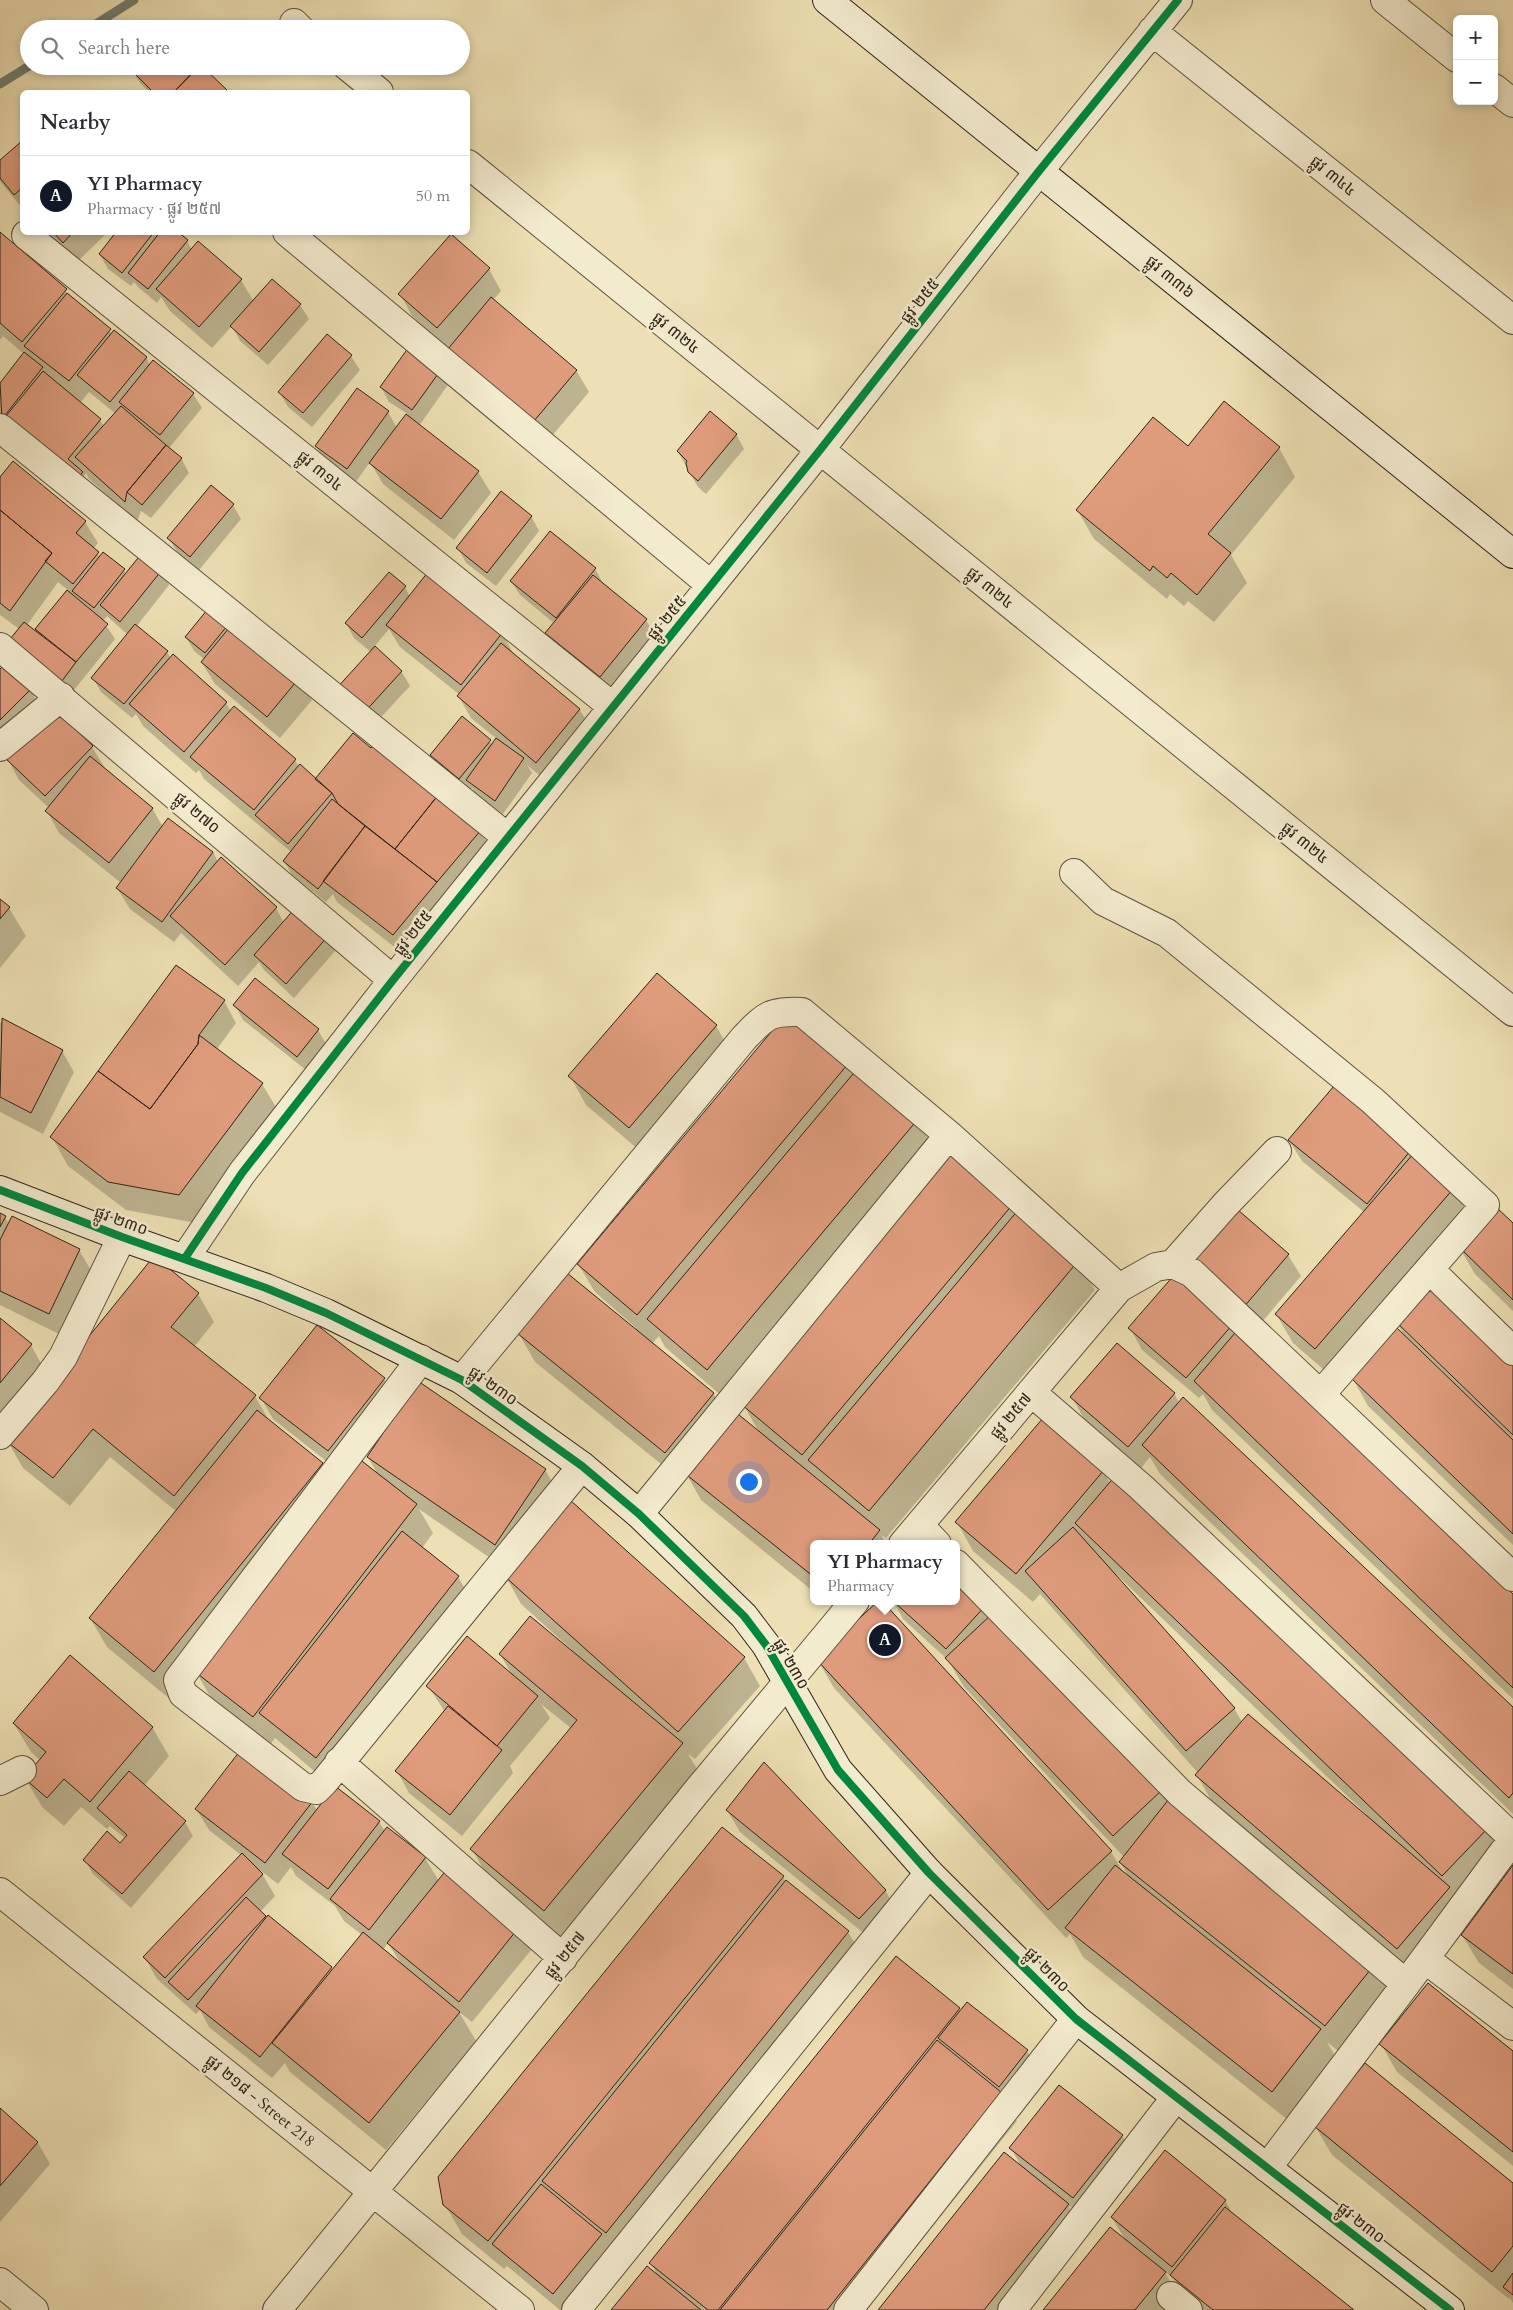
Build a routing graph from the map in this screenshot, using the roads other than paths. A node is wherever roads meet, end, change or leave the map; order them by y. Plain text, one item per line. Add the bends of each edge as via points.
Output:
1 (827, 0) edge
2 (1178, 0) edge
3 (1385, 0) edge
4 (1152, 32) junction
5 (1453, 55) edge
6 (358, 75) edge
7 (377, 90) edge
8 (1498, 91) edge
9 (1513, 103) edge
10 (470, 166) edge
11 (1039, 171) junction
12 (26, 235) dead end
13 (291, 235) edge
14 (1513, 320) edge
15 (0, 428) edge
16 (820, 450) junction
17 (1513, 554) edge
18 (711, 585) junction
19 (0, 647) edge
20 (61, 697) junction
21 (613, 707) junction
22 (0, 747) edge
23 (507, 837) junction
24 (1074, 873) dead end
25 (393, 980) junction
26 (1513, 1012) edge
27 (949, 1135) junction
28 (1277, 1151) dead end
29 (0, 1190) edge
30 (122, 1237) junction
31 (185, 1258) junction
32 (1173, 1264) junction
33 (1430, 1270) junction
34 (1119, 1288) junction
35 (1513, 1351) edge
36 (421, 1359) junction
37 (462, 1380) junction
38 (1031, 1392) junction
39 (1320, 1394) junction
40 (0, 1435) edge
41 (582, 1466) junction
42 (639, 1514) junction
43 (920, 1538) edge
44 (960, 1568) edge
45 (1513, 1577) edge
46 (852, 1605) edge
47 (786, 1683) junction
48 (340, 1762) junction
49 (1513, 1839) edge
50 (930, 1873) junction
51 (0, 1892) edge
52 (562, 1958) junction
53 (1425, 1959) junction
54 (1406, 1984) junction
55 (1076, 2018) junction
56 (1513, 2026) edge
57 (1176, 2097) junction
58 (1267, 2168) junction
59 (373, 2191) junction
60 (0, 2282) edge
61 (34, 2310) edge
62 (276, 2310) edge
63 (520, 2310) edge
64 (576, 2310) edge
65 (848, 2310) edge
66 (1012, 2310) edge
67 (1450, 2310) edge

1 - 11 street, ផ្លូវ ៣៣៦
2 - 4 street, ផ្លូវ ២៥៥
3 - 5 street
4 - 11 street, ផ្លូវ ២៥៥
4 - 14 street, ផ្លូវ ៣៤៤
6 - 7 street
8 - 9 street
10 - 16 street, ផ្លូវ ៣២៤
11 - 16 street, ផ្លូវ ២៥៥
11 - 17 street, ផ្លូវ ៣៣៦
12 - 21 street, ផ្លូវ ៣១៤
13 - 18 street
15 - 23 street
16 - 18 street, ផ្លូវ ២៥៥
16 - 26 street, ផ្លូវ ៣២៤
18 - 21 street, ផ្លូវ ២៥៥
19 - 20 street, ផ្លូវ ២៧០
20 - 22 street
20 - 25 street, ផ្លូវ ២៧០
21 - 23 street, ផ្លូវ ២៥៥
23 - 25 street, ផ្លូវ ២៥៥
24 - 33 street via 1103,900 1167,933 1373,1101 1484,1205
25 - 31 street, ផ្លូវ ២៥៥ via 242,1173
27 - 34 street
27 - 37 street via 802,1012 779,1012 763,1018
27 - 42 street
28 - 32 street
29 - 30 street, ផ្លូវ ២៣០
30 - 31 street, ផ្លូវ ២៣០
30 - 40 street via 63,1357
31 - 36 street, ផ្លូវ ២៣០ via 309,1306
32 - 34 street via 1156,1267
32 - 39 street via 1192,1273
33 - 35 street
33 - 39 street
34 - 38 street, ផ្លូវ ២៥៧
36 - 37 street, ផ្លូវ ២៣០
36 - 48 street via 178,1680 183,1694 303,1787 316,1790
37 - 41 street, ផ្លូវ ២៣០
38 - 43 street, ផ្លូវ ២៥៧
38 - 49 street via 1141,1487
39 - 45 street
41 - 42 street, ផ្លូវ ២៣០
41 - 48 street
42 - 47 street, ផ្លូវ ២៣០ via 744,1616 766,1645
44 - 54 street via 1180,1793
46 - 47 street, ផ្លូវ ២៥៧
47 - 50 street, ផ្លូវ ២៣០ via 838,1770
47 - 52 street, ផ្លូវ ២៥៧
48 - 52 street
49 - 53 street
50 - 55 street, ផ្លូវ ២៣០
50 - 64 street
51 - 59 street, ផ្លូវ ២១៨ - Street 218
52 - 59 street, ផ្លូវ ២៥៧
53 - 54 street
53 - 56 street
54 - 58 street
55 - 57 street, ផ្លូវ ២៣០
55 - 65 street
57 - 58 street, ផ្លូវ ២៣០
57 - 66 street
58 - 67 street, ផ្លូវ ២៣០
59 - 62 street, ផ្លូវ ២៥៧
59 - 63 street, ផ្លូវ ២១៨ - Street 218
60 - 61 street

